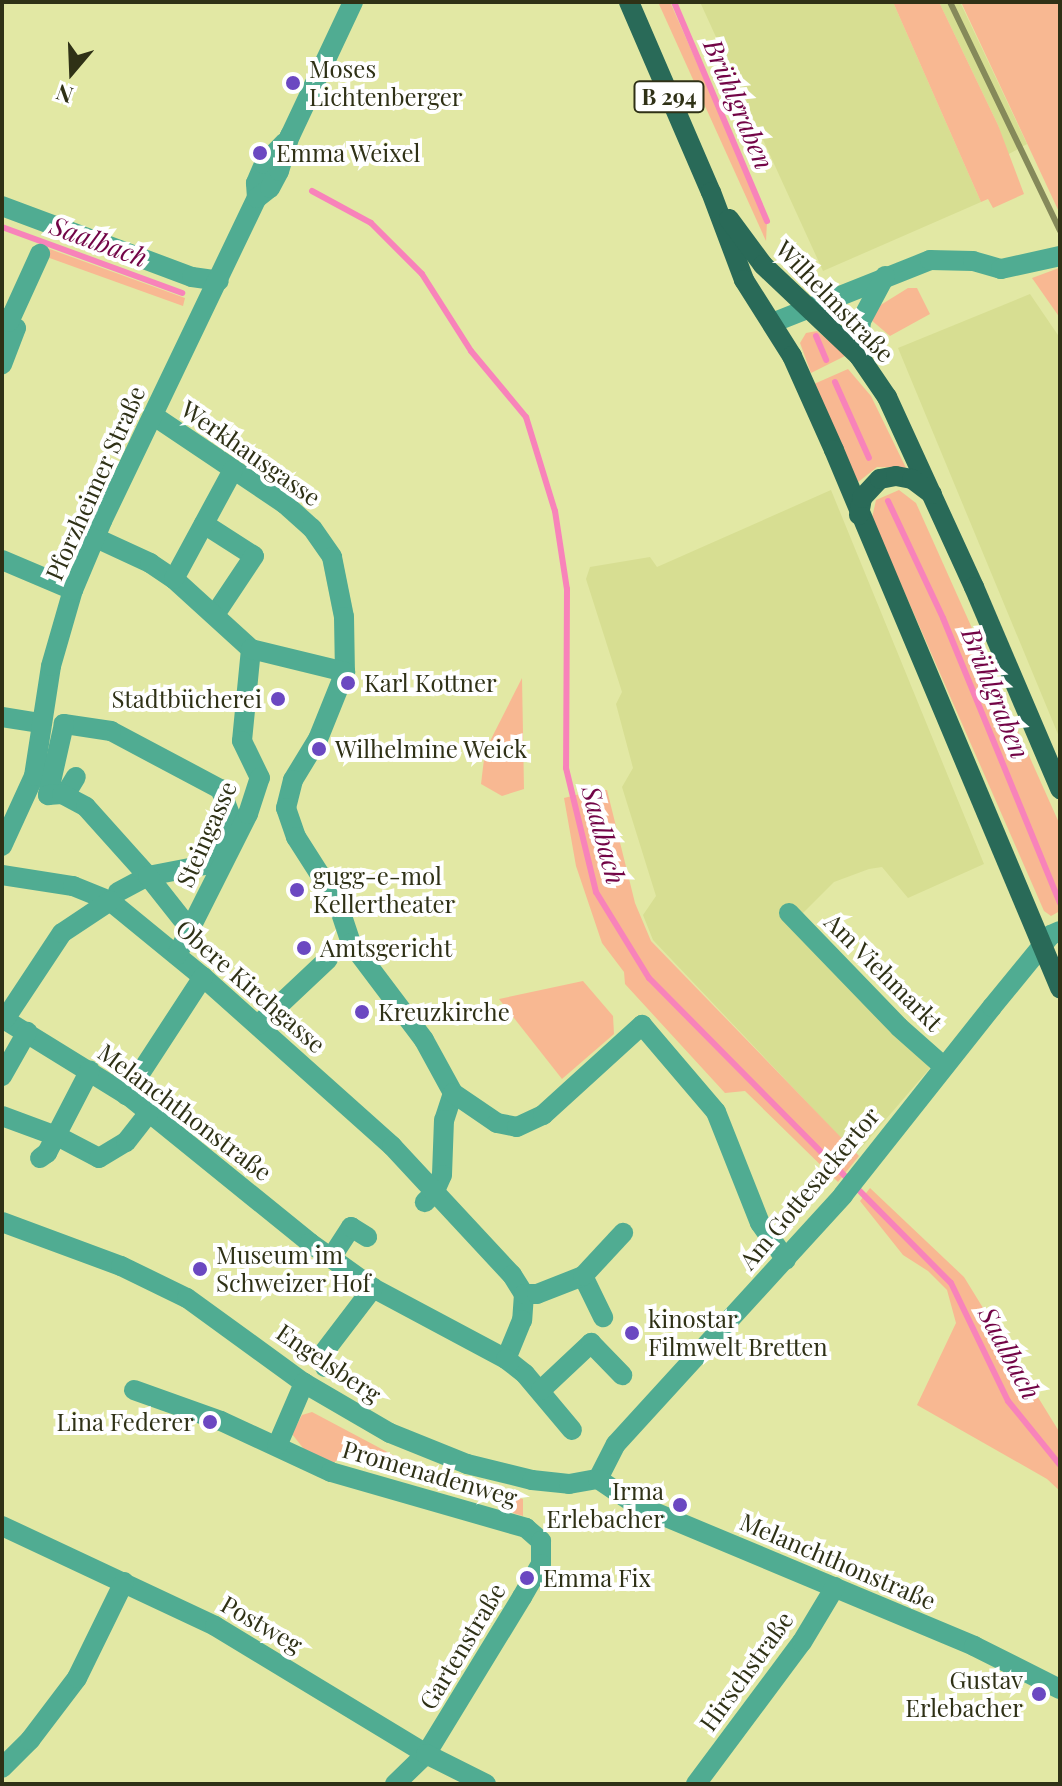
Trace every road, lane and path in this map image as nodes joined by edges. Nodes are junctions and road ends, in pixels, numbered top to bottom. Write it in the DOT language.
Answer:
graph roads {
  1 [pos="353,2"];
  2 [pos="629,2"];
  3 [pos="711,192"];
  4 [pos="2,206"];
  5 [pos="40,254"];
  6 [pos="1060,256"];
  7 [pos="885,276"];
  8 [pos="219,281"];
  9 [pos="811,307"];
  10 [pos="6,320"];
  11 [pos="772,323"];
  12 [pos="859,356"];
  13 [pos="2,364"];
  14 [pos="154,416"];
  15 [pos="233,470"];
  16 [pos="932,494"];
  17 [pos="859,515"];
  18 [pos="204,524"];
  19 [pos="96,538"];
  20 [pos="2,560"];
  21 [pos="174,579"];
  22 [pos="73,590"];
  23 [pos="216,613"];
  24 [pos="251,649"];
  25 [pos="345,672"];
  26 [pos="2,717"];
  27 [pos="41,723"];
  28 [pos="260,778"];
  29 [pos="293,780"];
  30 [pos="1060,789"];
  31 [pos="2,846"];
  32 [pos="2,875"];
  33 [pos="148,876"];
  34 [pos="114,897"];
  35 [pos="789,913"];
  36 [pos="182,919"];
  37 [pos="1060,931"];
  38 [pos="1042,947"];
  39 [pos="177,955"];
  40 [pos="328,959"];
  41 [pos="203,977"];
  42 [pos="1060,988"];
  43 [pos="3,1018"];
  44 [pos="258,1025"];
  45 [pos="27,1032"];
  46 [pos="944,1067"];
  47 [pos="90,1070"];
  48 [pos="2,1076"];
  49 [pos="453,1093"];
  50 [pos="126,1095"];
  51 [pos="149,1113"];
  52 [pos="2,1116"];
  53 [pos="57,1136"];
  54 [pos="45,1157"];
  55 [pos="429,1197"];
  56 [pos="2,1222"];
  57 [pos="623,1233"];
  58 [pos="367,1237"];
  59 [pos="331,1258"];
  60 [pos="786,1260"];
  61 [pos="583,1276"];
  62 [pos="373,1288"];
  63 [pos="534,1292"];
  64 [pos="597,1323"];
  65 [pos="506,1359"];
  66 [pos="325,1367"];
  67 [pos="622,1375"];
  68 [pos="304,1383"];
  69 [pos="134,1390"];
  70 [pos="541,1390"];
  71 [pos="572,1430"];
  72 [pos="277,1446"];
  73 [pos="598,1479"];
  74 [pos="2,1526"];
  75 [pos="526,1528"];
  76 [pos="124,1582"];
  77 [pos="835,1587"];
  78 [pos="1060,1689"];
  79 [pos="426,1754"];
  80 [pos="2,1768"];
  81 [pos="395,1784"];
  82 [pos="486,1784"];
  83 [pos="696,1784"];
  1 -- 8 [label="street, Pforzheimer Straße"];
  2 -- 3 [label="main road, Wilhelmstraße / B 294"];
  3 -- 9 [label="main road, Wilhelmstraße / B 294"];
  3 -- 11 [label="main road, Wilhelmstraße / B 294"];
  4 -- 8 [label="street"];
  5 -- 10 [label="street"];
  6 -- 7 [label="street"];
  7 -- 9 [label="street"];
  7 -- 12 [label="street"];
  8 -- 14 [label="street, Pforzheimer Straße"];
  9 -- 11 [label="street"];
  9 -- 12 [label="main road, Wilhelmstraße / B 294"];
  10 -- 13 [label="street"];
  11 -- 17 [label="main road, Wilhelmstraße / B 294"];
  12 -- 16 [label="main road, Wilhelmstraße / B 294"];
  14 -- 15 [label="street, Werkhausgasse"];
  14 -- 19 [label="street, Pforzheimer Straße"];
  15 -- 18 [label="street"];
  15 -- 25 [label="street, Werkhausgasse"];
  16 -- 17 [label="main road"];
  16 -- 30 [label="main road, Wilhelmstraße / B 294"];
  17 -- 38 [label="main road, Wilhelmstraße / B 294"];
  18 -- 21 [label="street"];
  18 -- 23 [label="street"];
  19 -- 21 [label="street"];
  19 -- 22 [label="street, Pforzheimer Straße"];
  20 -- 22 [label="street"];
  21 -- 23 [label="street"];
  22 -- 27 [label="street, Pforzheimer Straße"];
  23 -- 24 [label="street"];
  24 -- 25 [label="street"];
  24 -- 28 [label="street"];
  25 -- 29 [label="street"];
  26 -- 27 [label="street"];
  27 -- 31 [label="street, Pforzheimer Straße"];
  28 -- 29 [label="street"];
  28 -- 39 [label="street, Steingasse"];
  29 -- 49 [label="street"];
  32 -- 34 [label="street, Obere Kirchgasse"];
  33 -- 33 [label="street"];
  33 -- 34 [label="street"];
  33 -- 36 [label="street"];
  34 -- 39 [label="street, Obere Kirchgasse"];
  34 -- 43 [label="street"];
  35 -- 46 [label="street, Am Viehmarkt"];
  37 -- 38 [label="street, Am Gottesackertor"];
  38 -- 42 [label="main road, Wilhelmstraße / B 294"];
  38 -- 46 [label="street, Am Gottesackertor"];
  39 -- 41 [label="street, Obere Kirchgasse"];
  40 -- 44 [label="street"];
  41 -- 44 [label="street, Obere Kirchgasse"];
  41 -- 50 [label="street"];
  43 -- 45 [label="street, Melanchthonstraße"];
  44 -- 55 [label="street, Obere Kirchgasse"];
  45 -- 47 [label="street, Melanchthonstraße"];
  45 -- 48 [label="street"];
  46 -- 60 [label="street, Am Gottesackertor"];
  47 -- 50 [label="street, Melanchthonstraße"];
  47 -- 53 [label="street"];
  49 -- 55 [label="street"];
  49 -- 60 [label="street"];
  50 -- 51 [label="street, Melanchthonstraße"];
  51 -- 53 [label="street"];
  51 -- 59 [label="street, Melanchthonstraße"];
  52 -- 53 [label="street"];
  53 -- 54 [label="street"];
  55 -- 63 [label="street, Obere Kirchgasse"];
  56 -- 68 [label="street, Engelsberg"];
  57 -- 61 [label="street"];
  58 -- 59 [label="street"];
  59 -- 62 [label="street, Melanchthonstraße"];
  60 -- 73 [label="street, Am Gottesackertor"];
  61 -- 63 [label="street"];
  61 -- 64 [label="street"];
  62 -- 65 [label="street, Melanchthonstraße"];
  62 -- 66 [label="street"];
  63 -- 65 [label="street"];
  64 -- 67 [label="street"];
  64 -- 70 [label="street"];
  65 -- 70 [label="street, Melanchthonstraße"];
  68 -- 72 [label="street"];
  68 -- 73 [label="street, Engelsberg"];
  69 -- 72 [label="street, Promenadenweg"];
  70 -- 71 [label="street, Melanchthonstraße"];
  72 -- 75 [label="street, Promenadenweg"];
  73 -- 77 [label="street, Melanchthonstraße"];
  74 -- 76 [label="street, Postweg"];
  75 -- 79 [label="street, Gartenstraße"];
  76 -- 79 [label="street, Postweg"];
  76 -- 80 [label="street"];
  77 -- 78 [label="street, Melanchthonstraße"];
  77 -- 83 [label="street, Hirschstraße"];
  79 -- 81 [label="street, Gartenstraße"];
  79 -- 82 [label="street, Postweg"];
}
